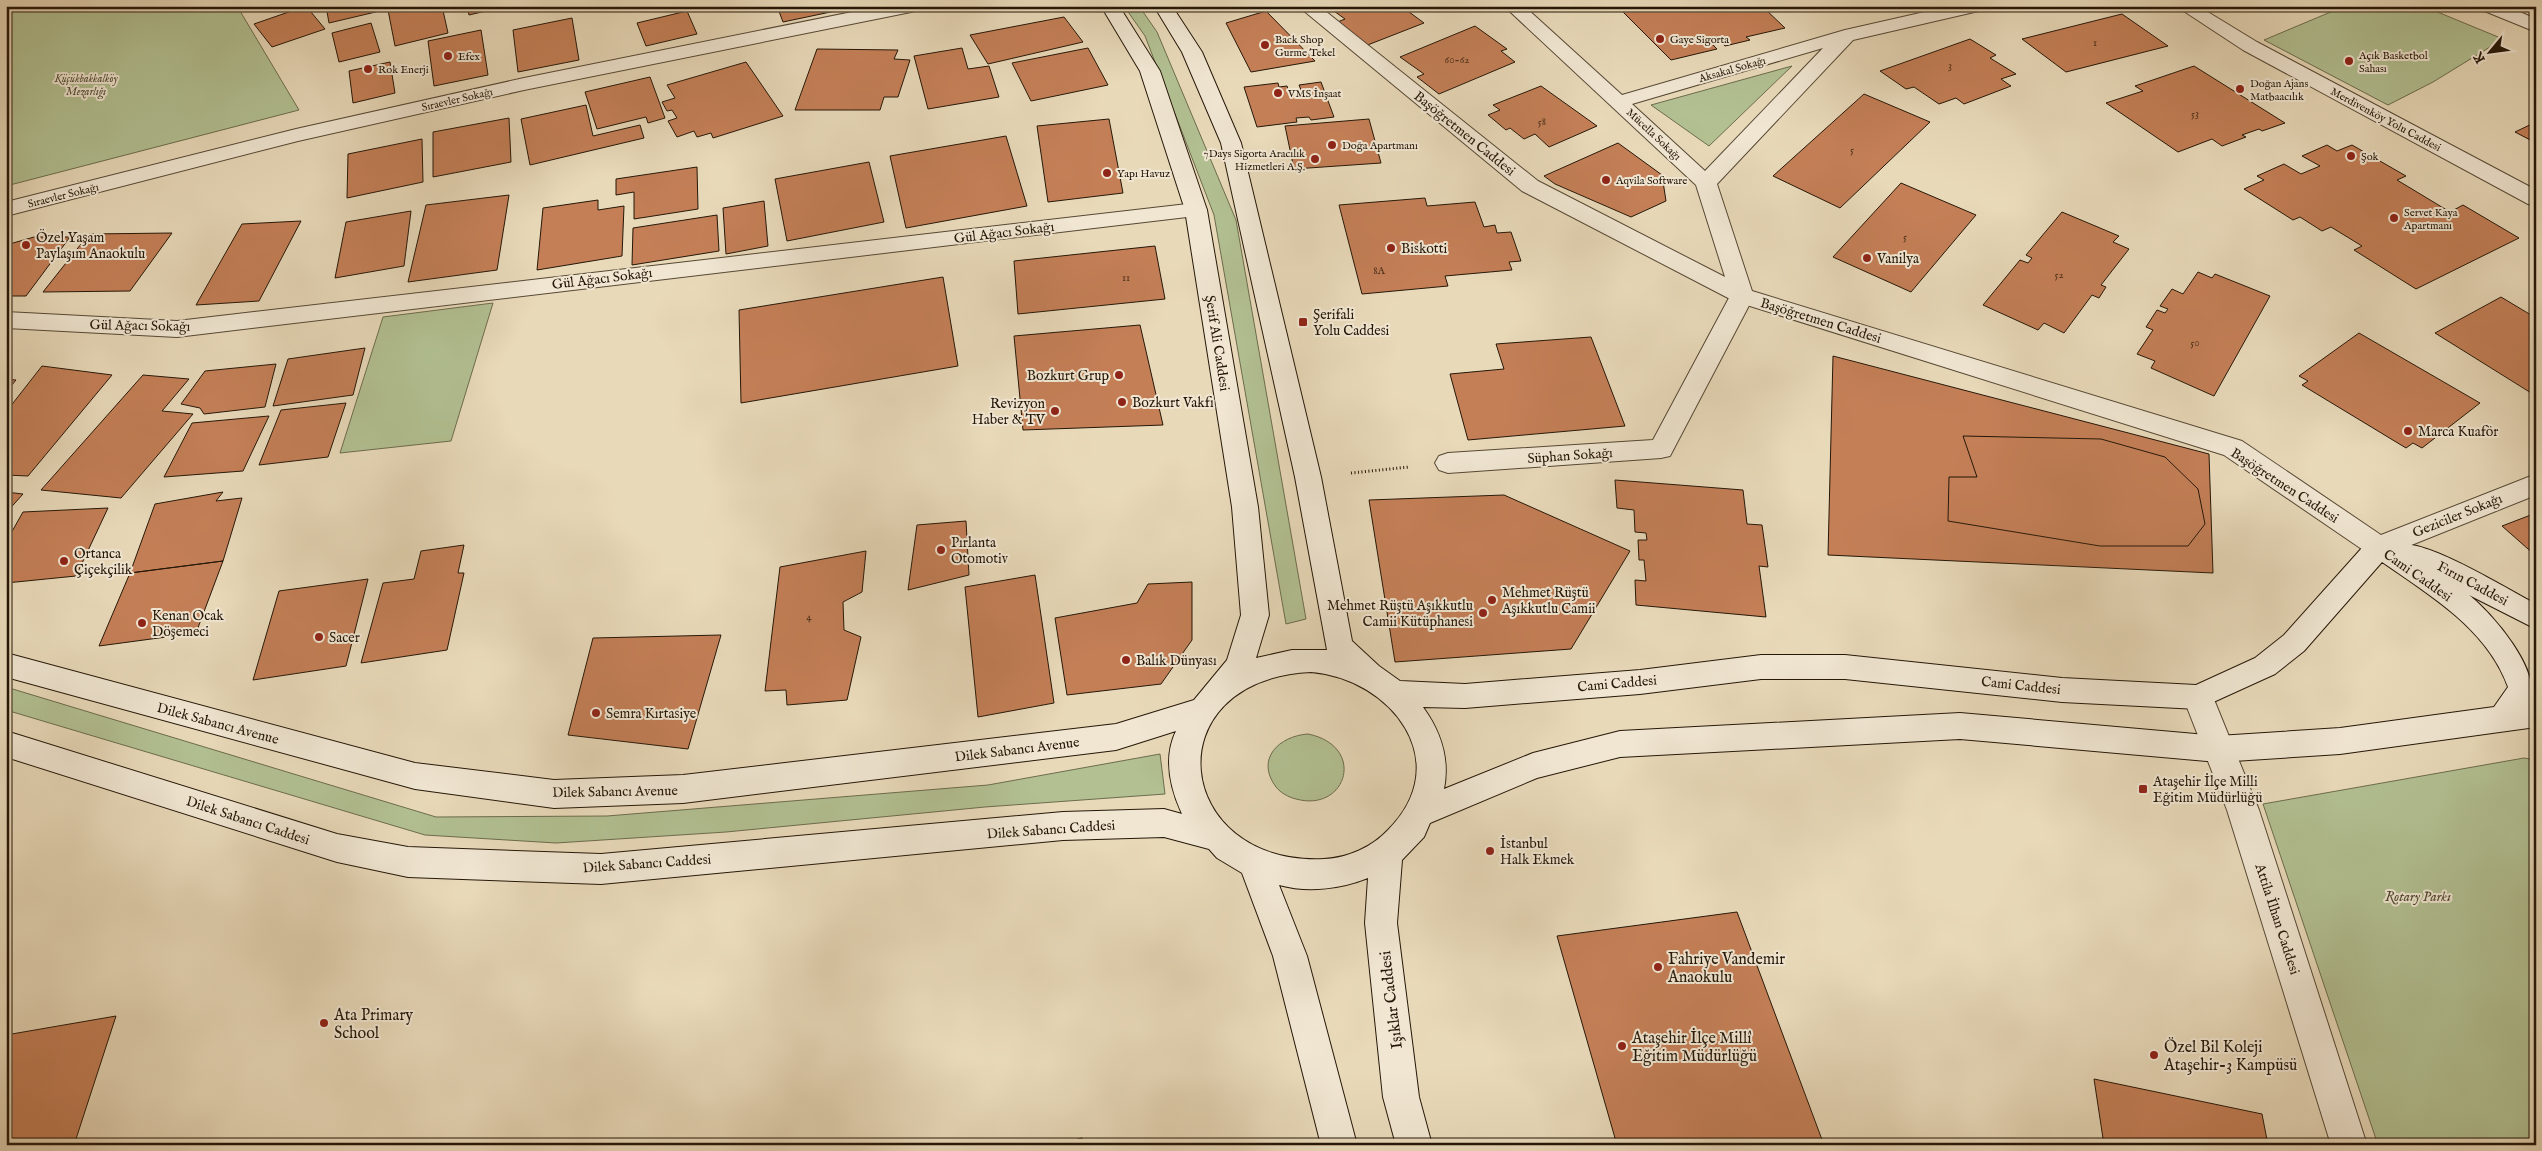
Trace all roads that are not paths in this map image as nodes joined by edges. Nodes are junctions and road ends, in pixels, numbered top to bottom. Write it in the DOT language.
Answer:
graph roads {
  1 [pos="911,6"];
  2 [pos="1110,6"];
  3 [pos="1163,6"];
  4 [pos="1307,6"];
  5 [pos="1513,6"];
  6 [pos="1976,6"];
  7 [pos="2186,6"];
  8 [pos="2489,6"];
  9 [pos="2536,26"];
  10 [pos="1846,36"];
  11 [pos="1619,102"];
  12 [pos="1706,183"];
  13 [pos="2536,199"];
  14 [pos="6,209"];
  15 [pos="1196,210"];
  16 [pos="1742,296"];
  17 [pos="6,320"];
  18 [pos="1448,463"];
  19 [pos="2536,484"];
  20 [pos="2379,547"];
  21 [pos="2536,618"];
  22 [pos="6,665"];
  23 [pos="1369,675"];
  24 [pos="1395,693"];
  25 [pos="2198,697"];
  26 [pos="1212,700"];
  27 [pos="2536,714"];
  28 [pos="2502,719"];
  29 [pos="6,744"];
  30 [pos="2218,749"];
  31 [pos="1423,812"];
  32 [pos="1213,836"];
  33 [pos="1386,854"];
  34 [pos="1255,865"];
  35 [pos="1339,1145"];
  36 [pos="1414,1145"];
  37 [pos="2349,1145"];
  1 -- 14 [label="street, Sıraevler Sokağı"];
  2 -- 15 [label="street, Şerif Ali Caddesi"];
  3 -- 23 [label="street"];
  4 -- 16 [label="street, Başöğretmen Caddesi"];
  5 -- 11 [label="street, Mücella Sokağı"];
  6 -- 10 [label="street, Aksakal Sokağı"];
  7 -- 13 [label="street, Merdivenköy Yolu Caddesi"];
  8 -- 9 [label="street"];
  10 -- 11 [label="street, Aksakal Sokağı"];
  10 -- 12 [label="street"];
  11 -- 12 [label="street, Mücella Sokağı"];
  12 -- 16 [label="street, Mücella Sokağı"];
  15 -- 17 [label="street, Gül Ağacı Sokağı"];
  15 -- 26 [label="street, Şerif Ali Caddesi"];
  16 -- 18 [label="street, Süphan Sokağı"];
  16 -- 20 [label="street, Başöğretmen Caddesi"];
  19 -- 20 [label="street, Geziciler Sokağı"];
  20 -- 21 [label="street, Fırın Caddesi"];
  20 -- 25 [label="street, Cami Caddesi"];
  20 -- 28 [label="street, Cami Caddesi"];
  22 -- 26 [label="street, Dilek Sabancı Avenue"];
  23 -- 24 [label="street"];
  23 -- 26 [label="street"];
  24 -- 25 [label="street, Cami Caddesi"];
  24 -- 31 [label="street"];
  25 -- 30 [label="street, Attila İlhan Caddesi"];
  26 -- 32 [label="street"];
  27 -- 28 [label="street"];
  28 -- 30 [label="street"];
  29 -- 32 [label="street, Dilek Sabancı Caddesi"];
  30 -- 31 [label="street"];
  30 -- 37 [label="street, Attila İlhan Caddesi"];
  31 -- 33 [label="street"];
  32 -- 34 [label="street"];
  33 -- 34 [label="street"];
  33 -- 36 [label="street, Işıklar Caddesi"];
  34 -- 35 [label="street"];
}
